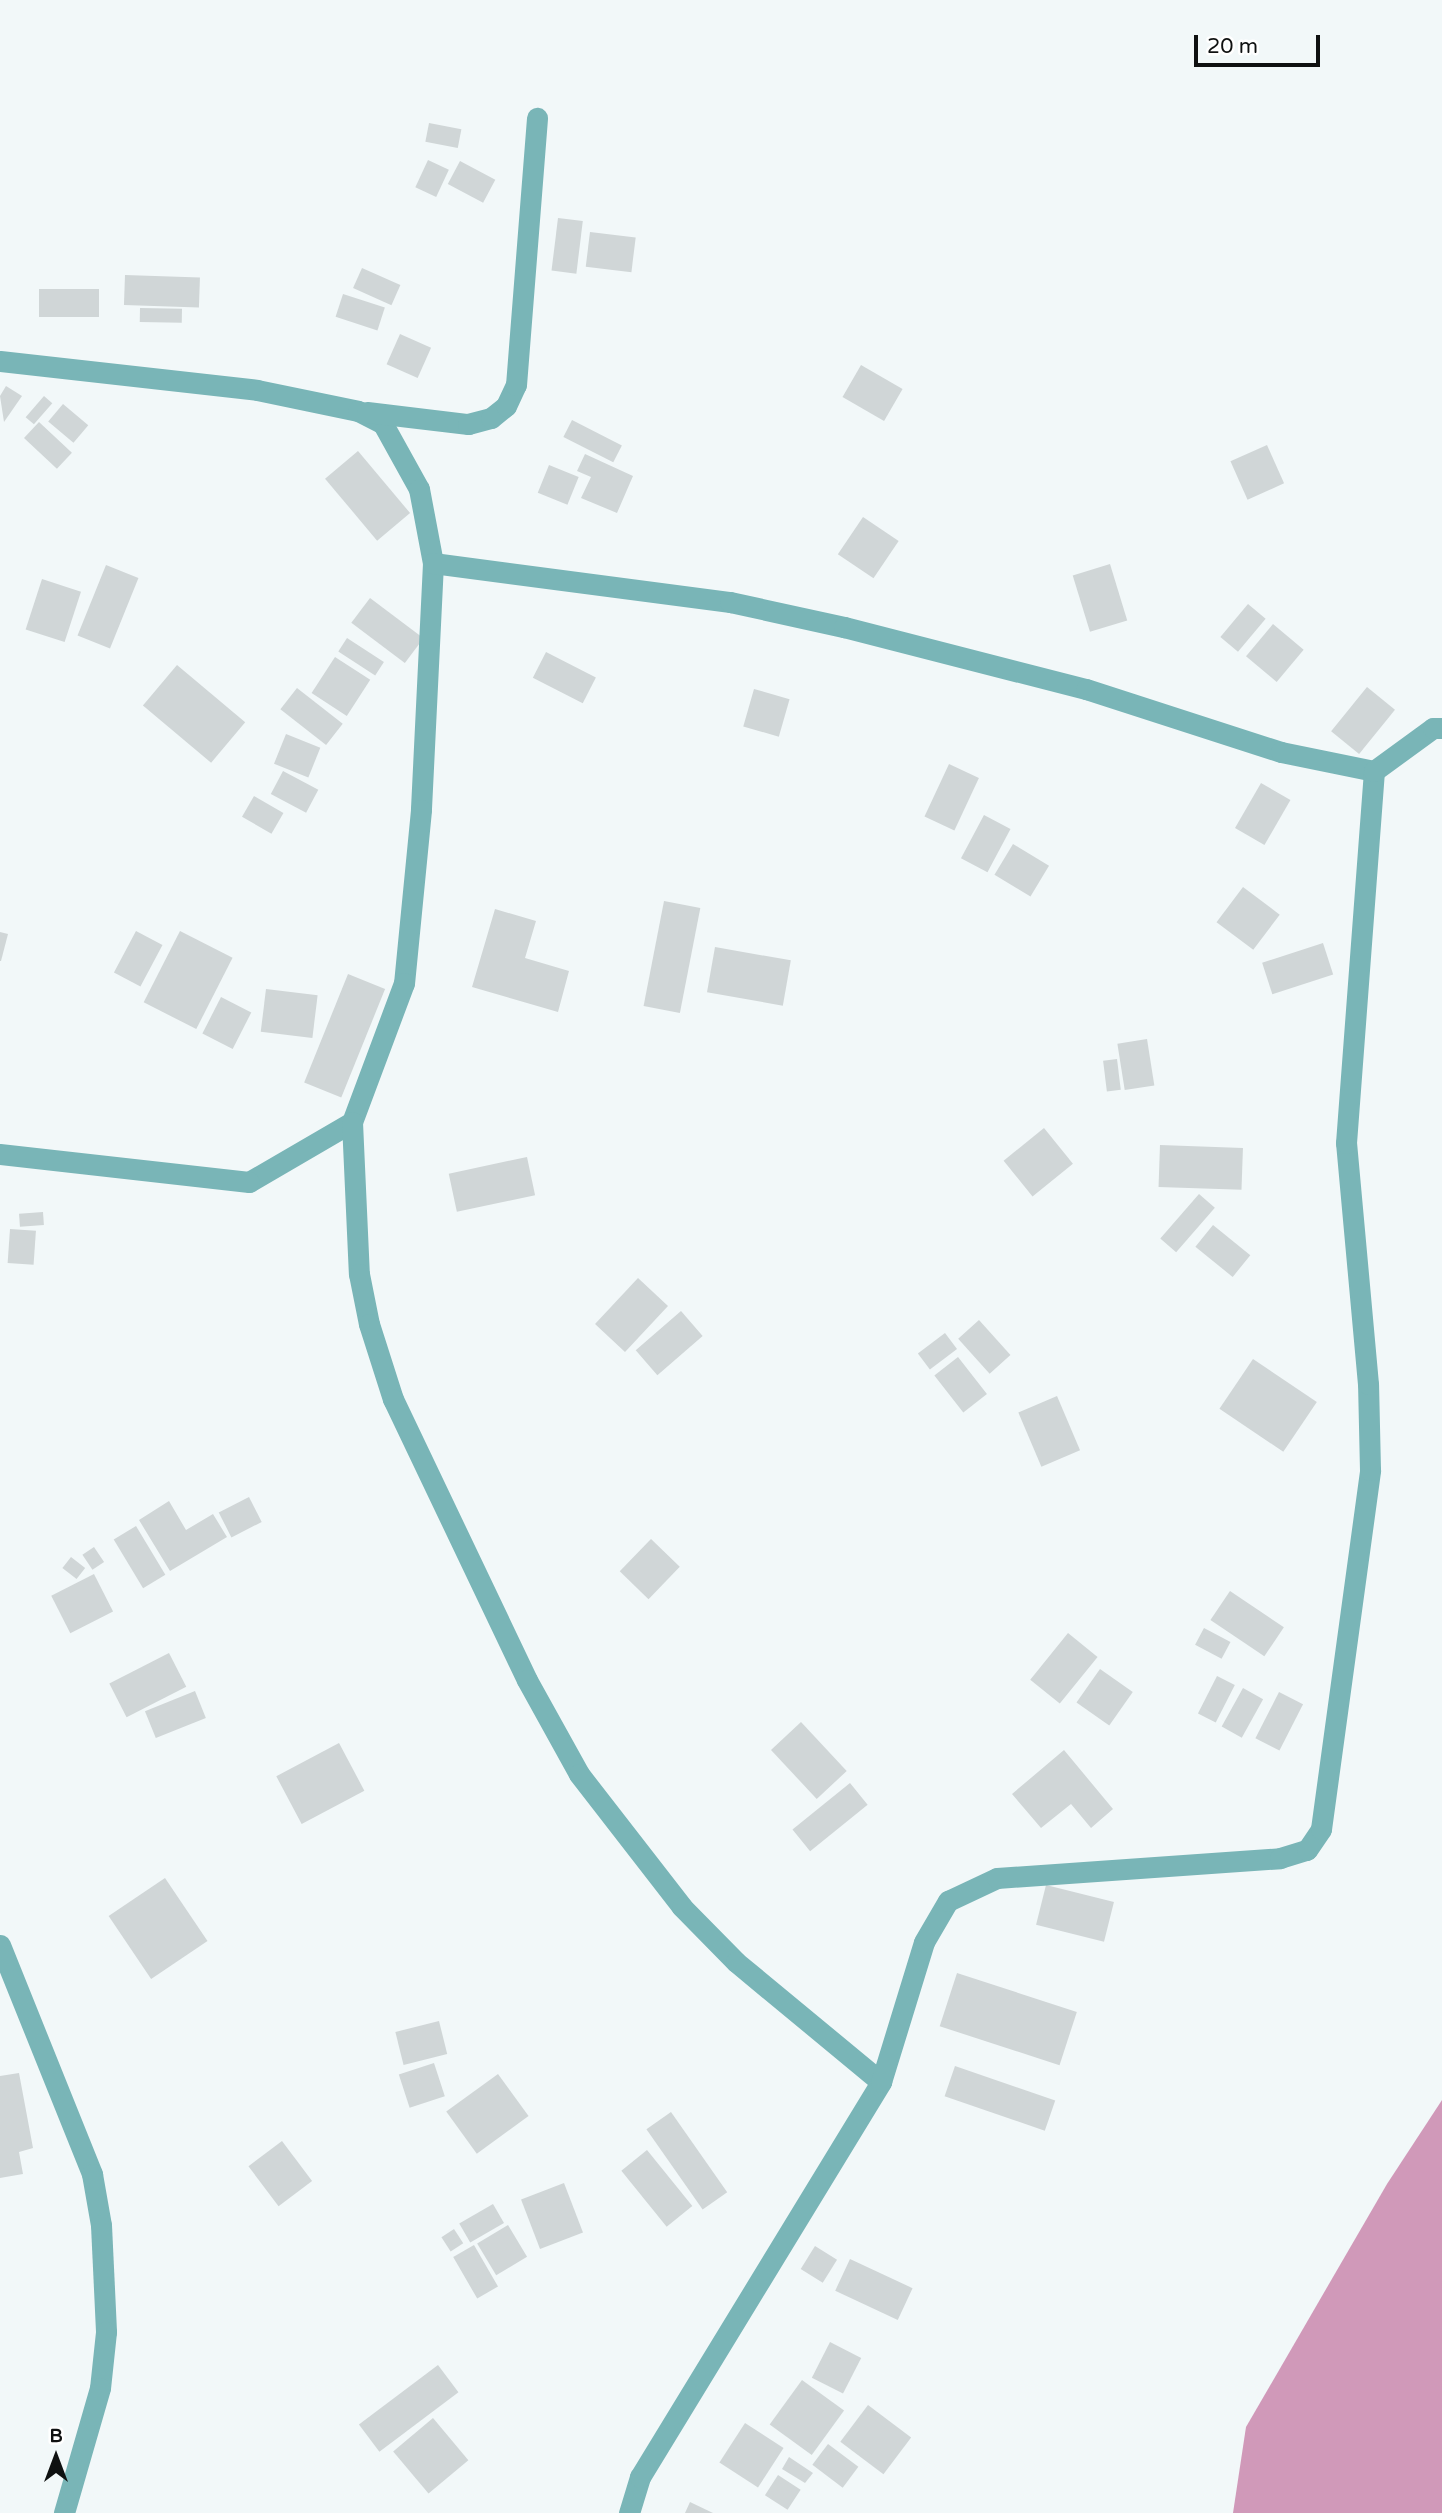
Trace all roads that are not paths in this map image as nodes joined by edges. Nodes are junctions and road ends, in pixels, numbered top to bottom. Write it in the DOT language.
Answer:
graph roads {
  1 [pos="537,118"];
  2 [pos="0,361"];
  3 [pos="358,411"];
  4 [pos="433,563"];
  5 [pos="1442,728"];
  6 [pos="1374,771"];
  7 [pos="352,1122"];
  8 [pos="0,1154"];
  9 [pos="0,1945"];
  10 [pos="881,2082"];
  11 [pos="64,2513"];
  12 [pos="629,2513"];
  1 -- 3 [label="street"];
  2 -- 3 [label="street"];
  3 -- 4 [label="street"];
  4 -- 6 [label="street"];
  4 -- 7 [label="street"];
  5 -- 6 [label="street"];
  6 -- 10 [label="street"];
  7 -- 8 [label="street"];
  7 -- 10 [label="street"];
  9 -- 11 [label="street"];
  10 -- 12 [label="street"];
}
